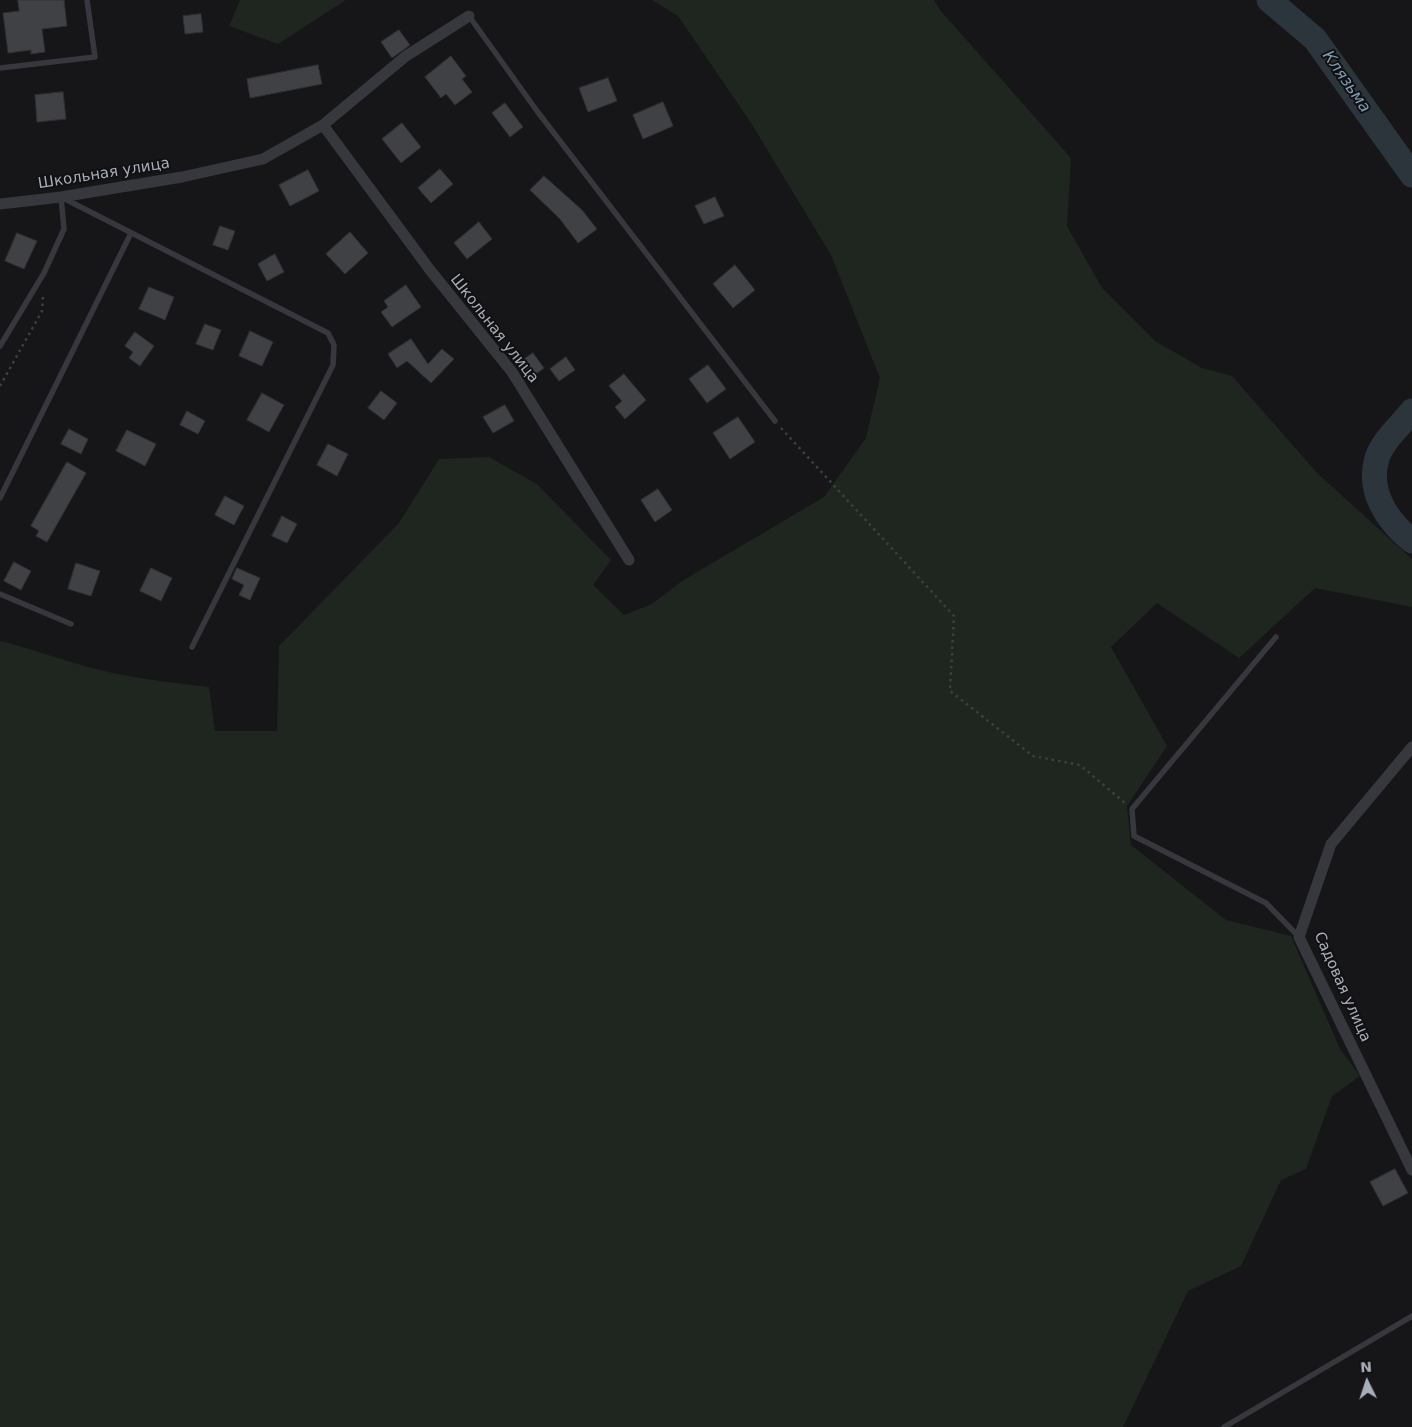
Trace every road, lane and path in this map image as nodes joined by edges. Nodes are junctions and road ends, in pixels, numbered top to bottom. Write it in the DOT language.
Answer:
graph roads {
  1 [pos="87,0"];
  2 [pos="469,16"];
  3 [pos="0,68"];
  4 [pos="323,125"];
  5 [pos="61,197"];
  6 [pos="0,204"];
  7 [pos="132,233"];
  8 [pos="44,273"];
  9 [pos="0,346"];
  10 [pos="0,386"];
  11 [pos="775,421"];
  12 [pos="0,498"];
  13 [pos="629,560"];
  14 [pos="0,594"];
  15 [pos="72,624"];
  16 [pos="1276,637"];
  17 [pos="192,647"];
  18 [pos="1412,747"];
  19 [pos="1132,809"];
  20 [pos="1299,937"];
  21 [pos="1412,1170"];
  22 [pos="1412,1316"];
  23 [pos="1224,1427"];
  1 -- 3 [label="lane"];
  2 -- 4 [label="street, Школьная улица"];
  2 -- 11 [label="lane"];
  4 -- 5 [label="street, Школьная улица"];
  4 -- 13 [label="street, Школьная улица"];
  5 -- 6 [label="street, Школьная улица"];
  5 -- 7 [label="lane"];
  5 -- 8 [label="lane"];
  7 -- 12 [label="lane"];
  7 -- 17 [label="lane"];
  8 -- 9 [label="lane"];
  8 -- 10 [label="path"];
  11 -- 19 [label="path"];
  14 -- 15 [label="lane"];
  16 -- 19 [label="lane"];
  18 -- 20 [label="street, Садовая улица"];
  19 -- 20 [label="lane"];
  20 -- 21 [label="street, Садовая улица"];
  22 -- 23 [label="lane"];
}
